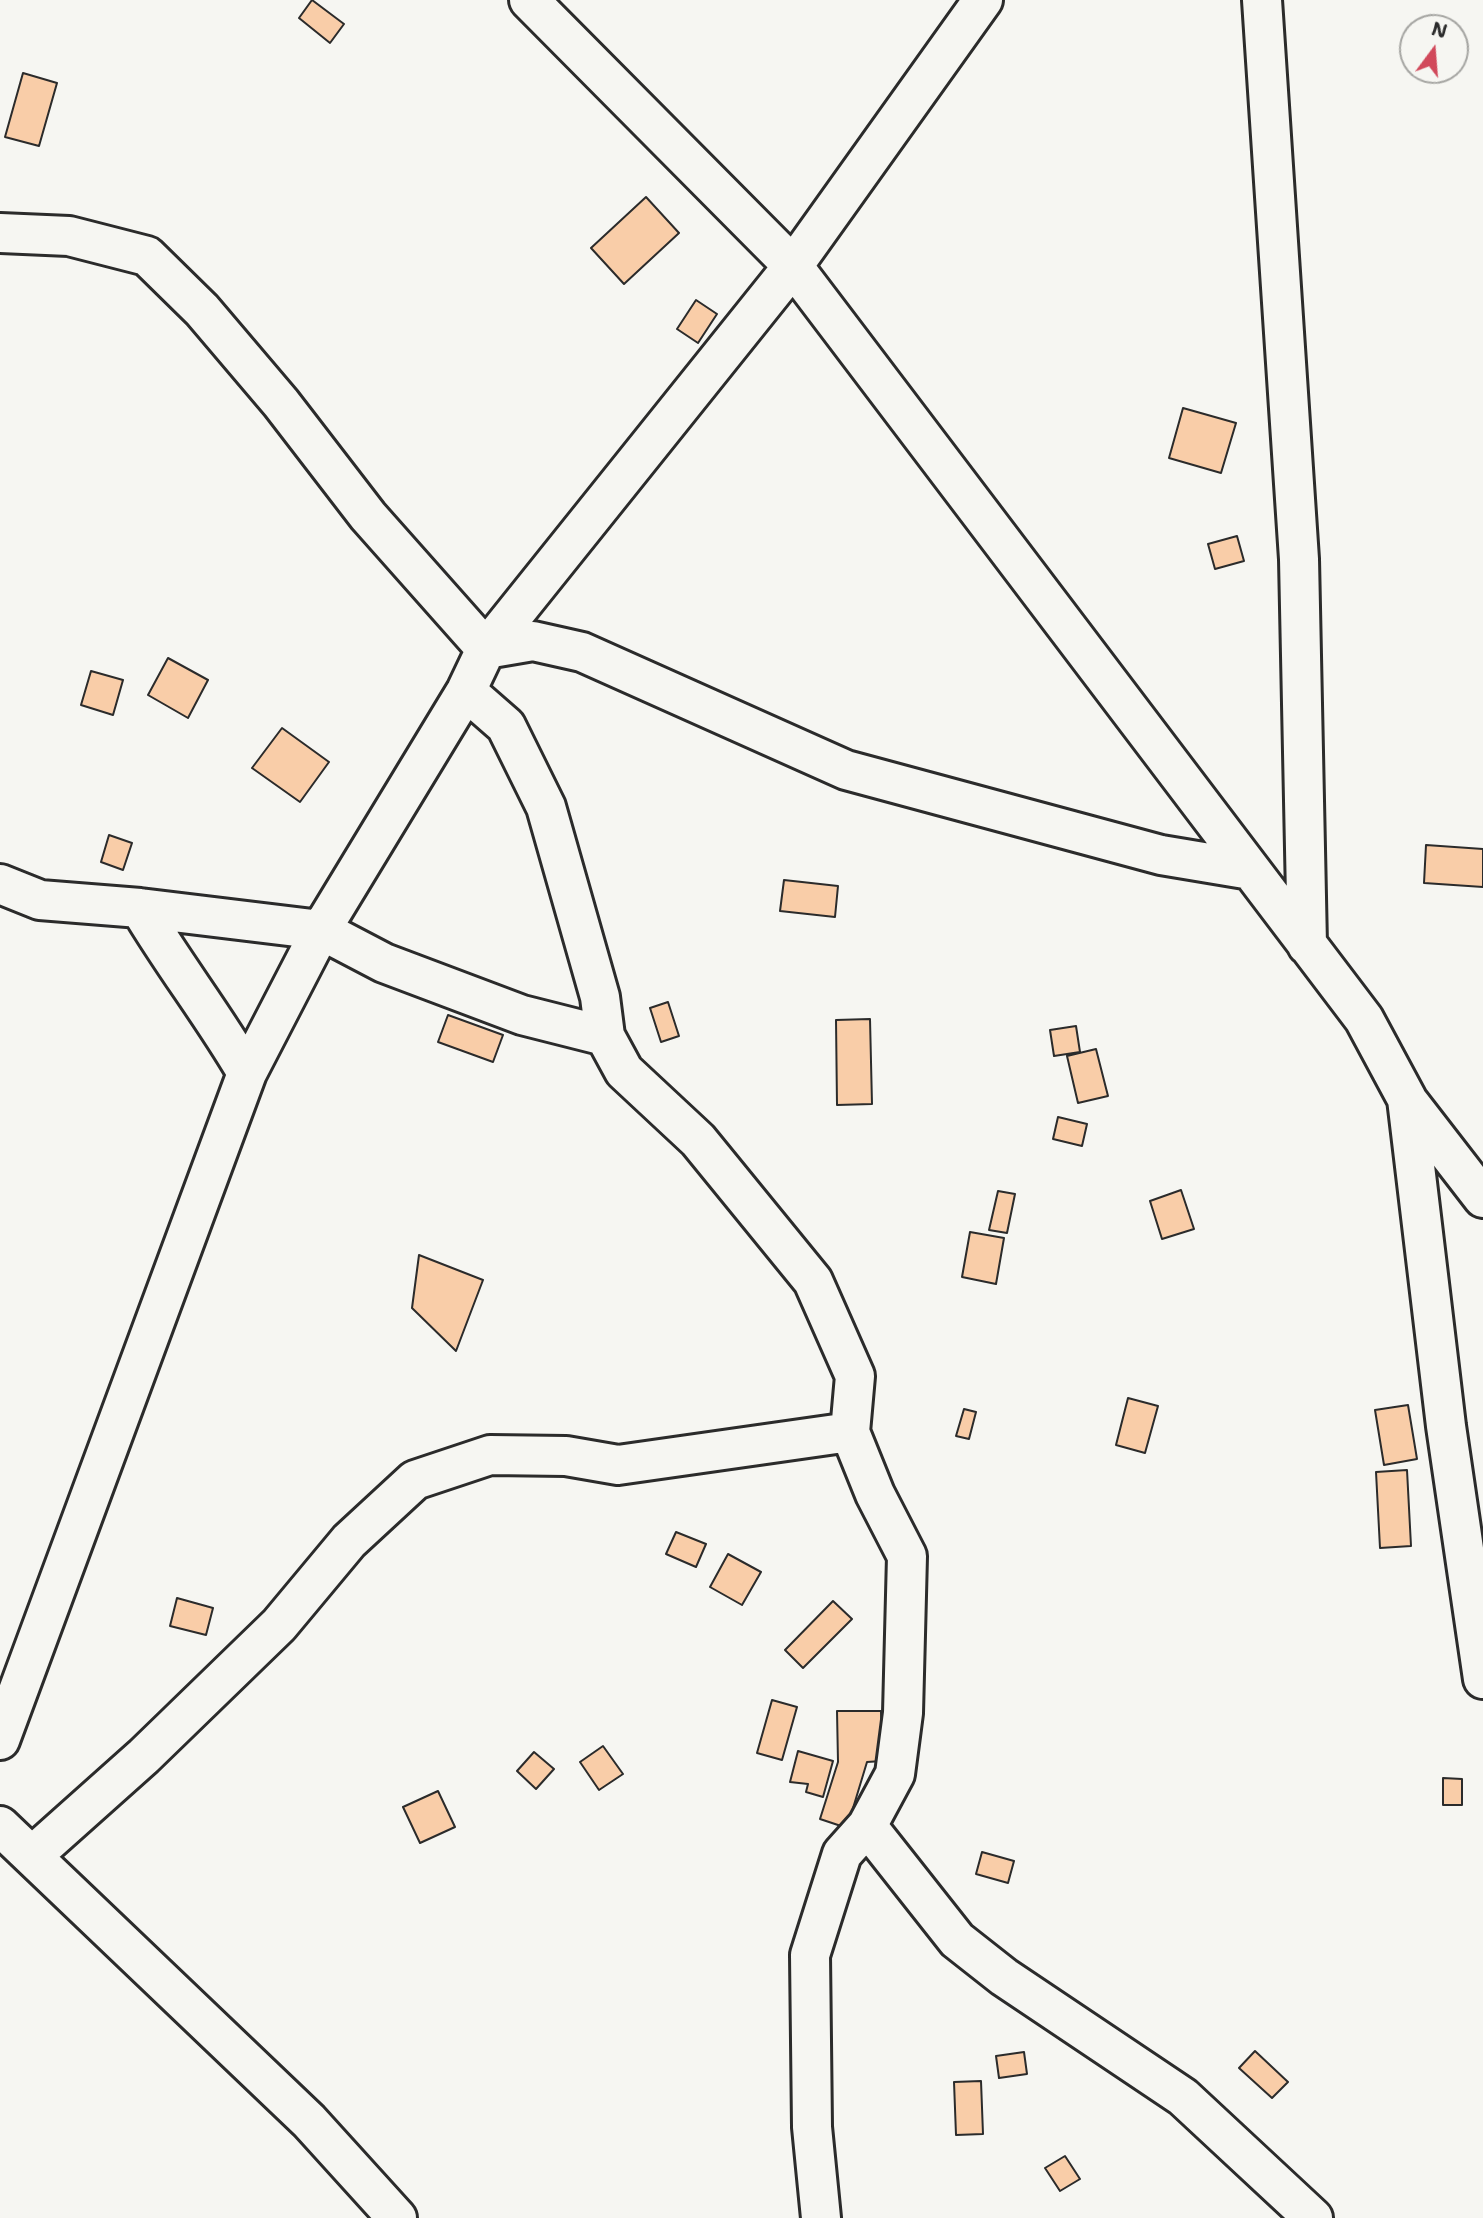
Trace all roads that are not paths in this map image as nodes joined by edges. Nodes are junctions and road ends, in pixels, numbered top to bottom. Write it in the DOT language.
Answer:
graph roads {
  1 [pos="529,0"];
  2 [pos="983,0"];
  3 [pos="1262,0"];
  4 [pos="0,233"];
  5 [pos="793,265"];
  6 [pos="486,649"];
  7 [pos="466,691"];
  8 [pos="1251,870"];
  9 [pos="0,884"];
  10 [pos="140,908"];
  11 [pos="321,930"];
  12 [pos="1307,945"];
  13 [pos="605,1036"];
  14 [pos="247,1073"];
  15 [pos="1407,1099"];
  16 [pos="1483,1198"];
  17 [pos="850,1432"];
  18 [pos="1483,1679"];
  19 [pos="0,1740"];
  20 [pos="0,1826"];
  21 [pos="867,1826"];
  22 [pos="32,1856"];
  23 [pos="397,2218"];
  24 [pos="821,2218"];
  25 [pos="1313,2218"];
  1 -- 5 [label="street"];
  2 -- 5 [label="street"];
  3 -- 12 [label="street"];
  4 -- 6 [label="street"];
  5 -- 6 [label="street"];
  5 -- 8 [label="street"];
  6 -- 7 [label="street"];
  6 -- 8 [label="street"];
  7 -- 11 [label="street"];
  7 -- 13 [label="street"];
  8 -- 12 [label="street"];
  9 -- 10 [label="street"];
  10 -- 11 [label="street"];
  10 -- 14 [label="street"];
  11 -- 13 [label="street"];
  11 -- 14 [label="street"];
  12 -- 15 [label="street"];
  13 -- 17 [label="street"];
  14 -- 19 [label="street"];
  15 -- 16 [label="street"];
  15 -- 18 [label="street"];
  17 -- 21 [label="street"];
  17 -- 22 [label="street"];
  20 -- 22 [label="street"];
  21 -- 24 [label="street"];
  21 -- 25 [label="street"];
  22 -- 23 [label="street"];
}
